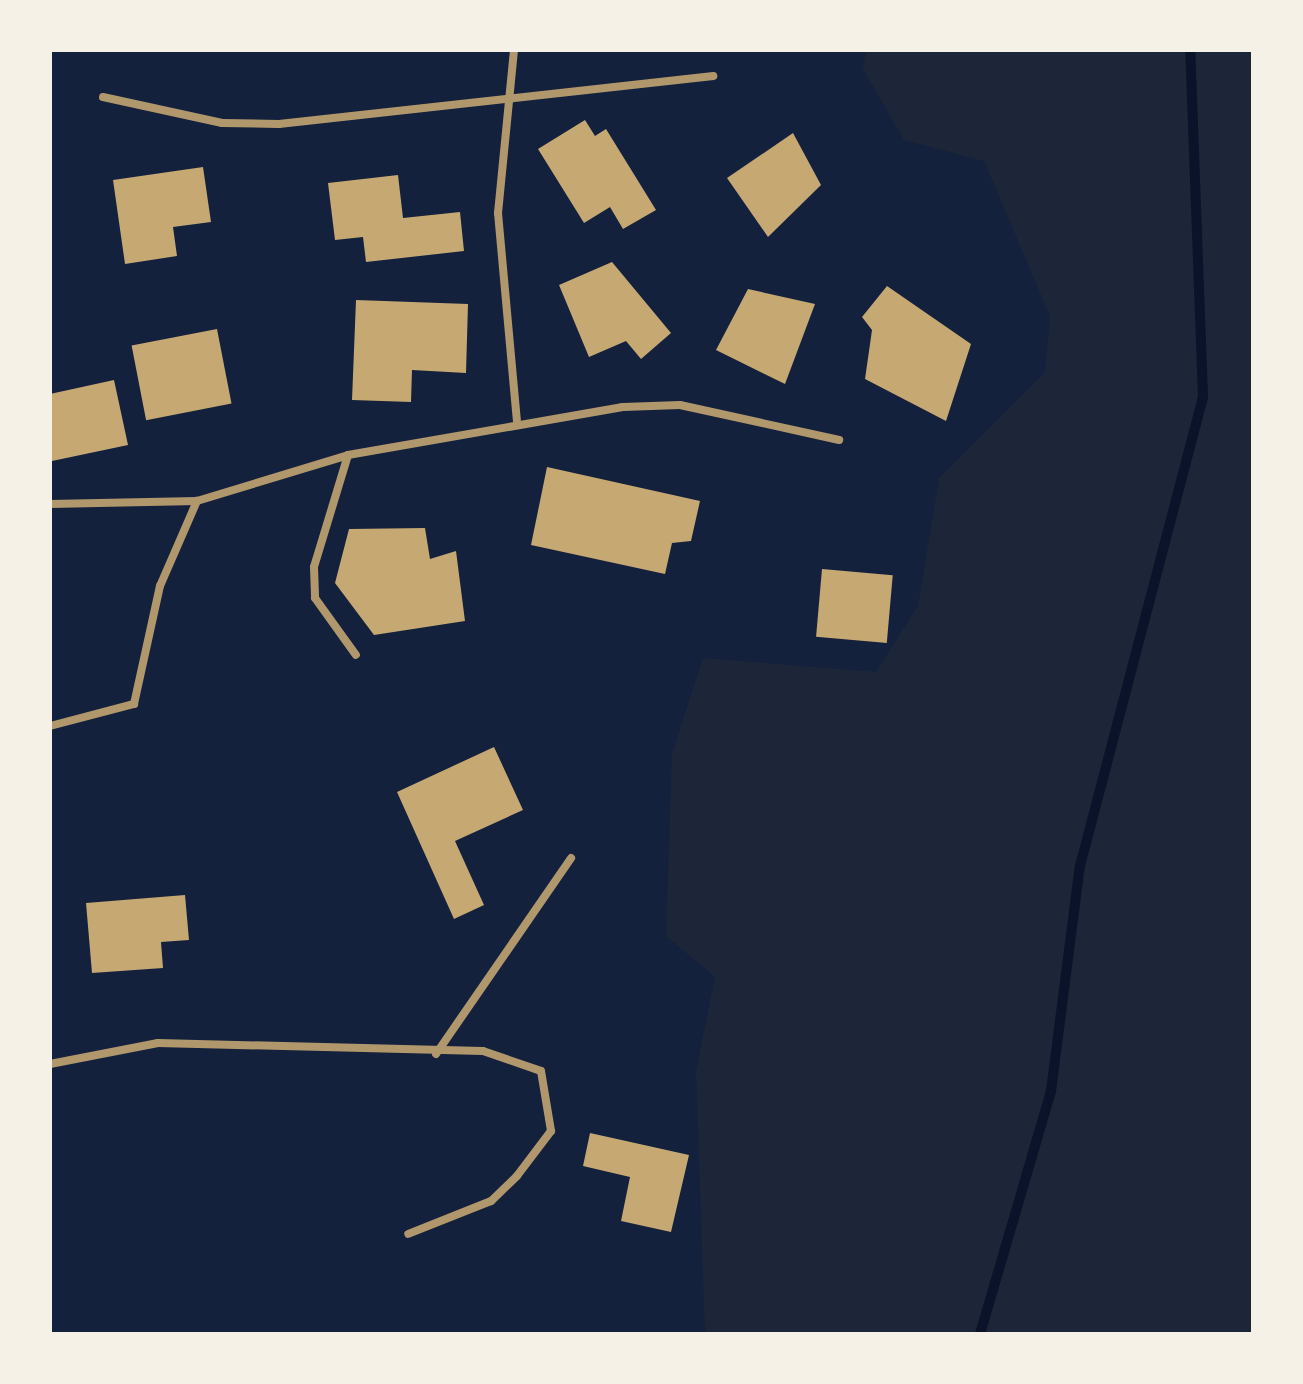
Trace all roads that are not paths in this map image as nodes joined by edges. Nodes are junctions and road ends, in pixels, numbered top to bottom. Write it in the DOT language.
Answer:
graph roads {
  1 [pos="514,50"];
  2 [pos="713,76"];
  3 [pos="507,92"];
  4 [pos="103,97"];
  5 [pos="517,420"];
  6 [pos="839,440"];
  7 [pos="348,455"];
  8 [pos="197,501"];
  9 [pos="50,504"];
  10 [pos="356,655"];
  11 [pos="50,726"];
  12 [pos="571,858"];
  13 [pos="436,1054"];
  14 [pos="50,1064"];
  15 [pos="408,1234"];
  1 -- 3 [label="lane"];
  2 -- 3 [label="lane"];
  3 -- 4 [label="lane"];
  3 -- 5 [label="lane"];
  5 -- 6 [label="lane"];
  5 -- 7 [label="lane"];
  7 -- 8 [label="lane"];
  7 -- 10 [label="lane"];
  8 -- 9 [label="lane"];
  8 -- 11 [label="lane"];
  12 -- 13 [label="lane"];
  13 -- 14 [label="lane"];
  13 -- 15 [label="lane"];
}
